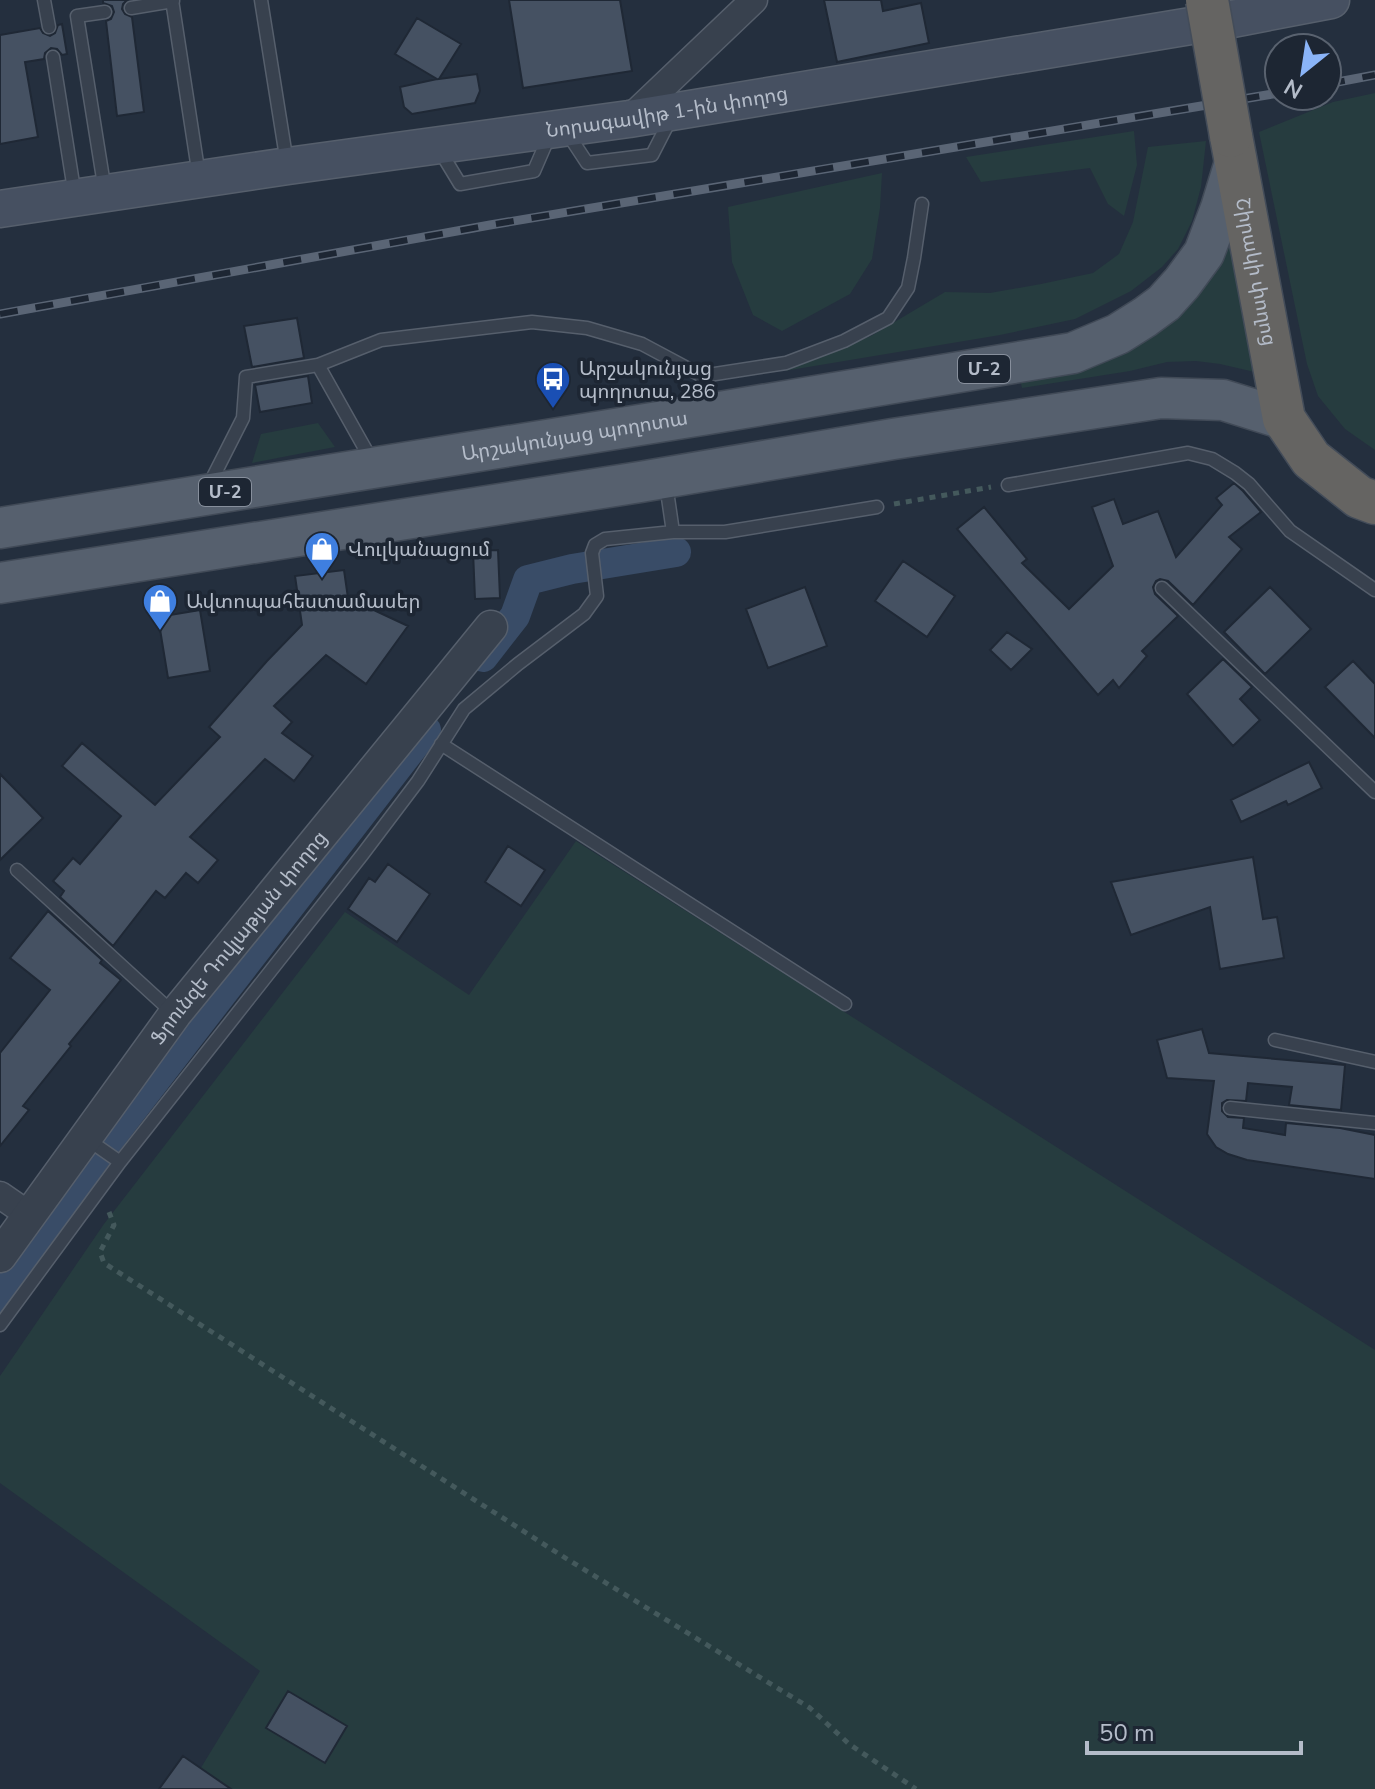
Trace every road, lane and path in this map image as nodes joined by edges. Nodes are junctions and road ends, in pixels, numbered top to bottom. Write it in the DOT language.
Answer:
graph roads {
  1 [pos="44,0"];
  2 [pos="261,0"];
  3 [pos="754,0"];
  4 [pos="1207,0"];
  5 [pos="1331,0"];
  6 [pos="173,1"];
  7 [pos="131,8"];
  8 [pos="105,12"];
  9 [pos="49,27"];
  10 [pos="53,57"];
  11 [pos="674,111"];
  12 [pos="629,119"];
  13 [pos="558,129"];
  14 [pos="1233,148"];
  15 [pos="288,166"];
  16 [pos="200,179"];
  17 [pos="90,195"];
  18 [pos="922,204"];
  19 [pos="0,209"];
  20 [pos="318,365"];
  21 [pos="702,376"];
  22 [pos="708,414"];
  23 [pos="1284,419"];
  24 [pos="376,468"];
  25 [pos="665,478"];
  26 [pos="1008,485"];
  27 [pos="205,495"];
  28 [pos="1375,503"];
  29 [pos="877,507"];
  30 [pos="0,528"];
  31 [pos="673,532"];
  32 [pos="0,583"];
  33 [pos="1162,588"];
  34 [pos="1375,590"];
  35 [pos="491,627"];
  36 [pos="441,744"];
  37 [pos="1375,792"];
  38 [pos="17,870"];
  39 [pos="845,1004"];
  40 [pos="175,1014"];
  41 [pos="1275,1040"];
  42 [pos="1375,1062"];
  43 [pos="1230,1108"];
  44 [pos="1375,1123"];
  45 [pos="90,1141"];
  46 [pos="117,1160"];
  47 [pos="0,1195"];
  48 [pos="95,1196"];
  49 [pos="29,1215"];
  50 [pos="0,1256"];
  51 [pos="0,1325"];
  52 [pos="916,1789"];
  1 -- 9 [label="lane"];
  2 -- 15 [label="lane"];
  3 -- 12 [label="street"];
  4 -- 14 [label="highway, Շիրակի փողոց / Մ-2, bridge"];
  5 -- 11 [label="main road, Նորագավիթ 1-ին փողոց"];
  6 -- 7 [label="lane"];
  6 -- 16 [label="lane"];
  8 -- 17 [label="lane"];
  10 -- 17 [label="lane"];
  11 -- 12 [label="main road, Նորագավիթ 1-ին փողոց"];
  11 -- 13 [label="lane"];
  12 -- 13 [label="main road, Նորագավիթ 1-ին փողոց"];
  13 -- 15 [label="main road, Նորագավիթ 1-ին փողոց"];
  14 -- 22 [label="main road, Արշակունյաց պողոտա / Մ-2"];
  14 -- 23 [label="highway, Շիրակի փողոց / Մ-2"];
  15 -- 16 [label="main road, Նորագավիթ 1-ին փողոց"];
  16 -- 17 [label="main road, Նորագավիթ 1-ին փողոց"];
  17 -- 19 [label="main road, Նորագավիթ 1-ին փողոց"];
  18 -- 21 [label="lane"];
  20 -- 21 [label="lane"];
  20 -- 24 [label="lane"];
  20 -- 27 [label="lane"];
  21 -- 22 [label="lane"];
  22 -- 24 [label="main road, Արշակունյաց պողոտա / Մ-2"];
  23 -- 25 [label="main road"];
  23 -- 28 [label="highway, Շիրակի փողոց / Մ-2"];
  24 -- 27 [label="main road, Արշակունյաց պողոտա / Մ-2"];
  25 -- 31 [label="lane"];
  25 -- 32 [label="main road"];
  26 -- 29 [label="path"];
  26 -- 34 [label="lane"];
  27 -- 30 [label="main road, Արշակունյաց պողոտա / Մ-2"];
  29 -- 31 [label="lane"];
  31 -- 36 [label="lane"];
  33 -- 37 [label="lane"];
  35 -- 40 [label="street, Ֆրունզե Դովլաթյան փողոց"];
  36 -- 39 [label="lane"];
  36 -- 46 [label="lane"];
  38 -- 40 [label="lane"];
  40 -- 45 [label="street, Ֆրունզե Դովլաթյան փողոց"];
  41 -- 42 [label="lane"];
  43 -- 44 [label="lane"];
  45 -- 46 [label="lane"];
  45 -- 49 [label="street, Ֆրունզե Դովլաթյան փողոց"];
  46 -- 48 [label="lane"];
  47 -- 49 [label="street"];
  48 -- 51 [label="lane"];
  48 -- 52 [label="path"];
  49 -- 50 [label="street, Ֆրունզե Դովլաթյան փողոց"];
}
